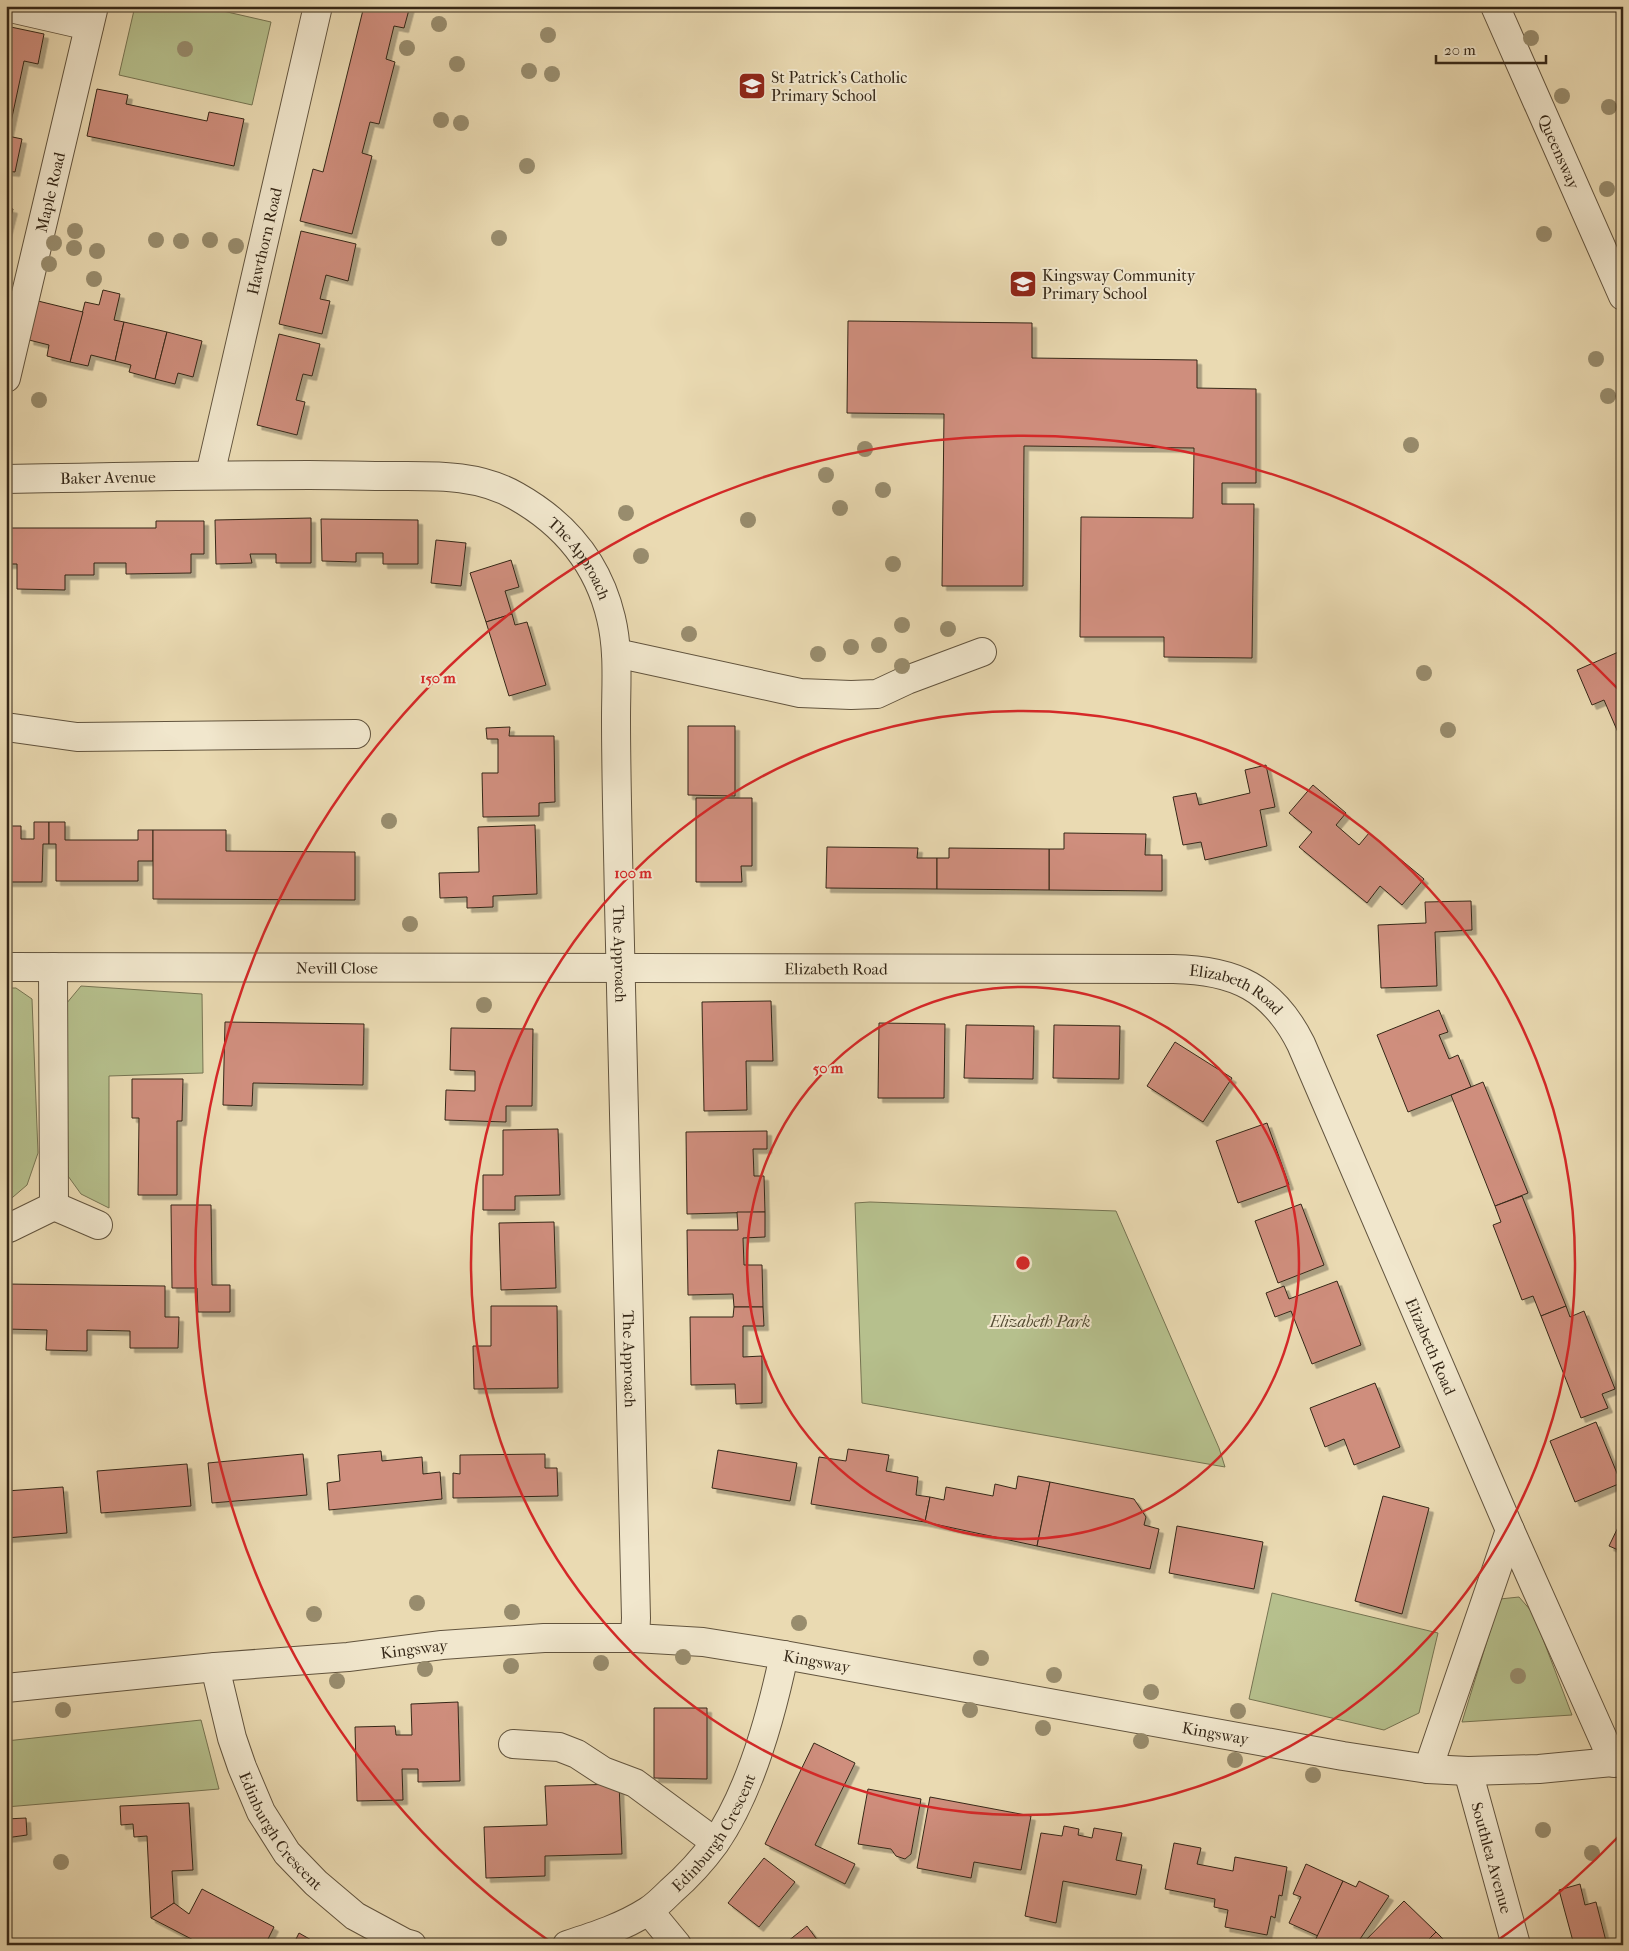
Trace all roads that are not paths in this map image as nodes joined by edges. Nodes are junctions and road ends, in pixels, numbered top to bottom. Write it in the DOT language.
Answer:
graph roads {
  1 [pos="318,6"];
  2 [pos="1496,6"];
  3 [pos="6,7"];
  4 [pos="91,16"];
  5 [pos="1623,296"];
  6 [pos="6,378"];
  7 [pos="210,475"];
  8 [pos="6,478"];
  9 [pos="982,652"];
  10 [pos="616,653"];
  11 [pos="6,727"];
  12 [pos="356,734"];
  13 [pos="53,966"];
  14 [pos="6,967"];
  15 [pos="621,969"];
  16 [pos="54,1206"];
  17 [pos="98,1225"];
  18 [pos="9,1228"];
  19 [pos="1510,1530"];
  20 [pos="635,1638"];
  21 [pos="784,1655"];
  22 [pos="214,1667"];
  23 [pos="6,1688"];
  24 [pos="513,1744"];
  25 [pos="1618,1762"];
  26 [pos="1428,1769"];
  27 [pos="1468,1771"];
  28 [pos="715,1842"];
  29 [pos="649,1911"];
  30 [pos="412,1945"];
  31 [pos="567,1945"];
  32 [pos="677,1945"];
  33 [pos="1516,1945"];
  1 -- 7 [label="street, Hawthorn Road"];
  2 -- 5 [label="street, Queensway"];
  3 -- 4 [label="street"];
  4 -- 6 [label="street, Maple Road"];
  7 -- 8 [label="street, Baker Avenue"];
  7 -- 10 [label="street, The Approach"];
  9 -- 10 [label="street"];
  10 -- 15 [label="street, The Approach"];
  11 -- 12 [label="street"];
  13 -- 14 [label="street, Nevill Close"];
  13 -- 15 [label="street, Nevill Close"];
  13 -- 16 [label="street"];
  15 -- 19 [label="street, Elizabeth Road"];
  15 -- 20 [label="street, The Approach"];
  16 -- 17 [label="street"];
  16 -- 18 [label="street"];
  19 -- 25 [label="street, Elizabeth Road"];
  19 -- 26 [label="street"];
  20 -- 21 [label="street, Kingsway"];
  20 -- 22 [label="street, Kingsway"];
  21 -- 26 [label="street, Kingsway"];
  21 -- 28 [label="street, Edinburgh Crescent"];
  22 -- 23 [label="street, Kingsway"];
  22 -- 30 [label="street, Edinburgh Crescent"];
  24 -- 28 [label="street"];
  25 -- 27 [label="street, Kingsway"];
  26 -- 27 [label="street, Kingsway"];
  27 -- 33 [label="street, Southlea Avenue"];
  28 -- 29 [label="street, Edinburgh Crescent"];
  29 -- 31 [label="street, Edinburgh Crescent"];
  29 -- 32 [label="street"];
}
